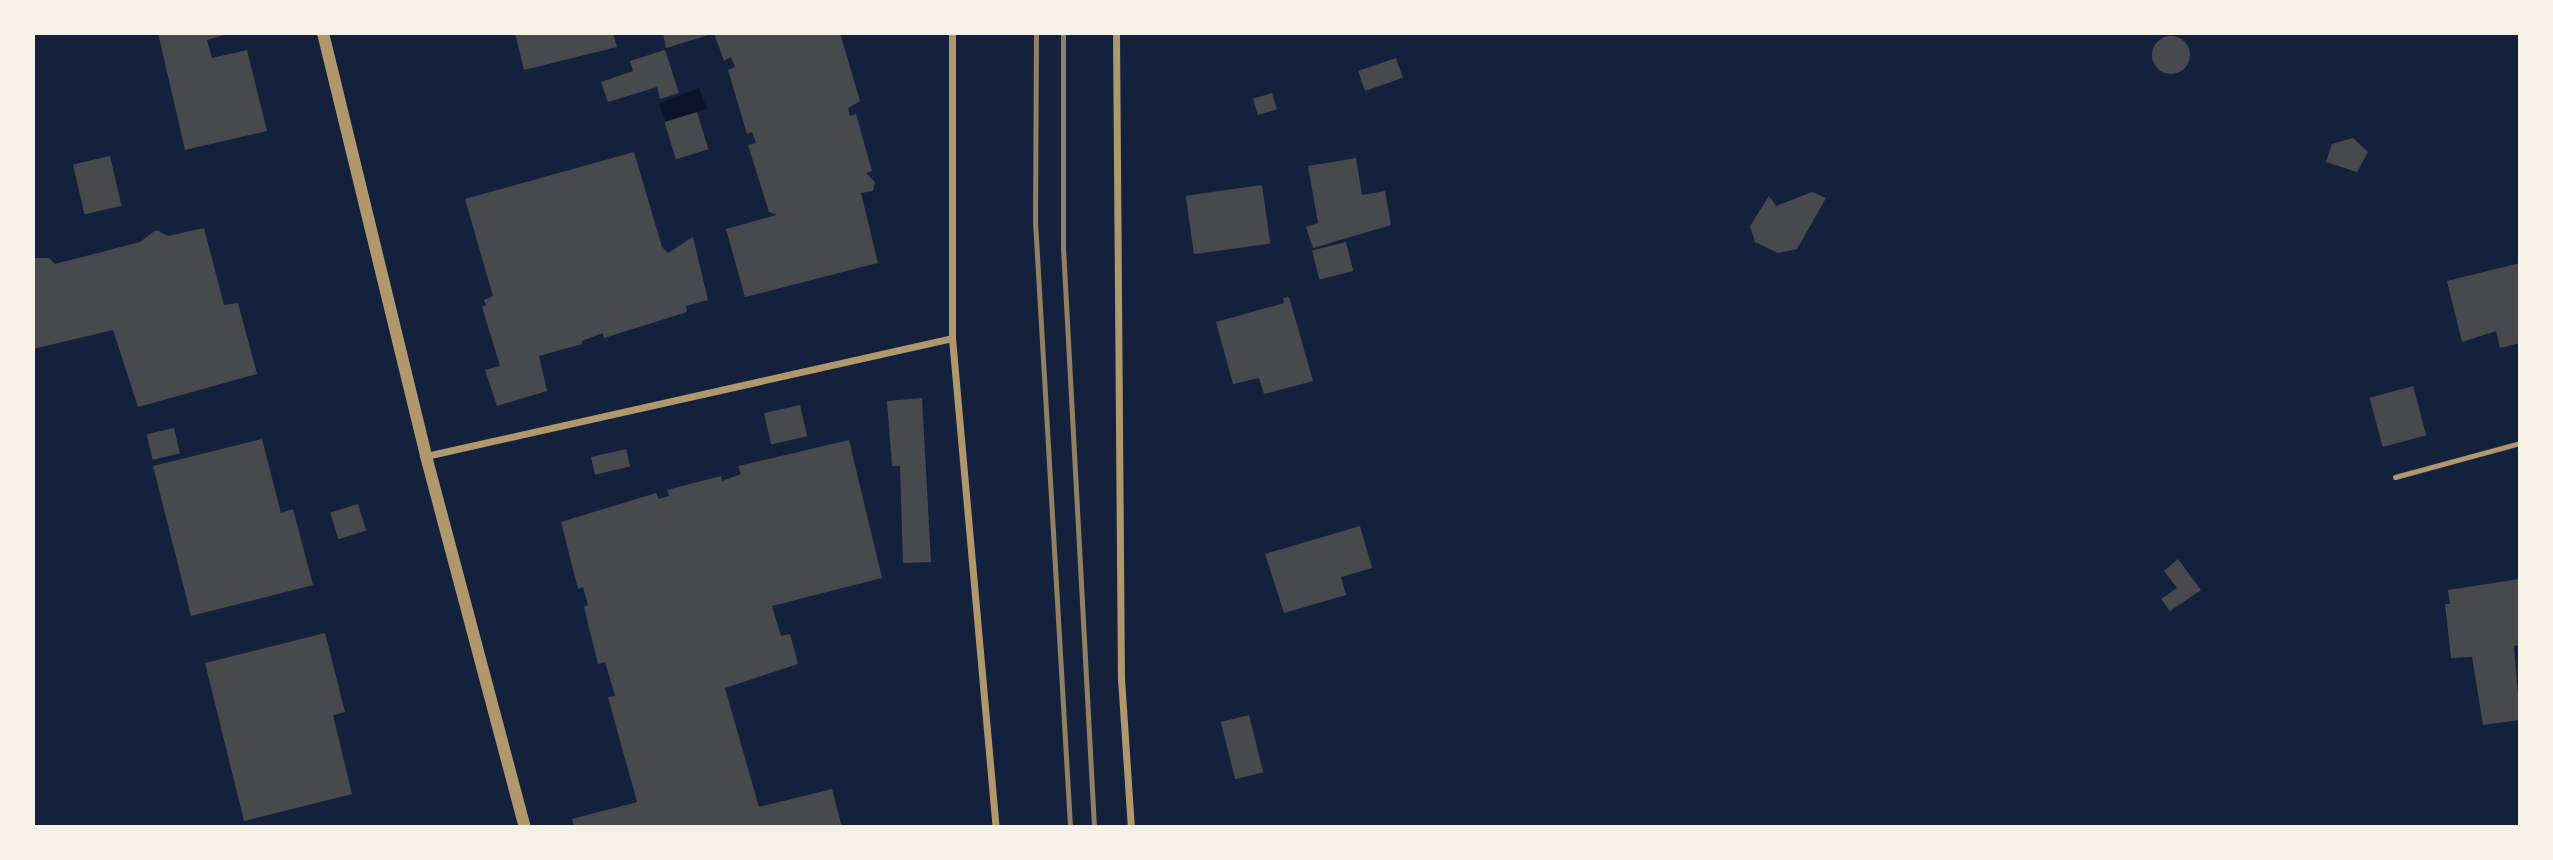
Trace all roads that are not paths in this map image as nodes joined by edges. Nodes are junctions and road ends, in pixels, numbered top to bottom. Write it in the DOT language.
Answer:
graph roads {
  1 [pos="323,33"];
  2 [pos="951,33"];
  3 [pos="1116,33"];
  4 [pos="952,338"];
  5 [pos="2520,443"];
  6 [pos="426,456"];
  7 [pos="2395,477"];
  8 [pos="525,827"];
  9 [pos="996,827"];
  10 [pos="1131,827"];
  1 -- 6 [label="street"];
  2 -- 4 [label="street"];
  3 -- 10 [label="street"];
  4 -- 6 [label="street"];
  4 -- 9 [label="street"];
  5 -- 7 [label="lane"];
  6 -- 8 [label="street"];
}
